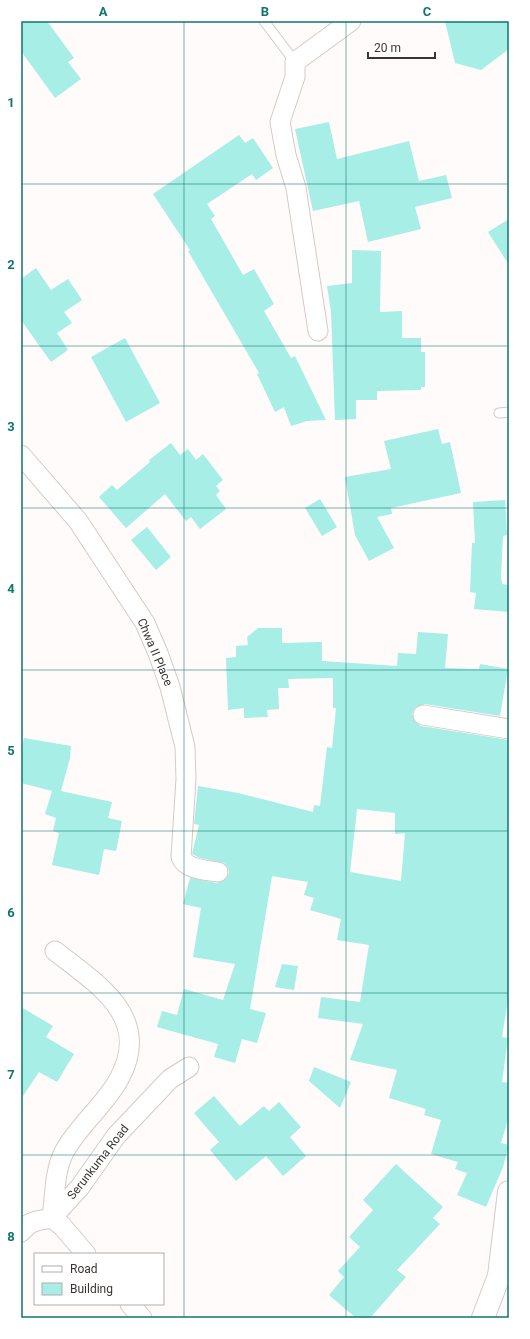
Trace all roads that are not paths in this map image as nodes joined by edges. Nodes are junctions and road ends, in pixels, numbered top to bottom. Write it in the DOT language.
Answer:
graph roads {
  1 [pos="264,21"];
  2 [pos="351,21"];
  3 [pos="295,62"];
  4 [pos="318,331"];
  5 [pos="499,412"];
  6 [pos="509,412"];
  7 [pos="21,455"];
  8 [pos="423,715"];
  9 [pos="509,729"];
  10 [pos="218,872"];
  11 [pos="55,951"];
  12 [pos="189,1067"];
  13 [pos="509,1192"];
  14 [pos="52,1218"];
  15 [pos="21,1232"];
  16 [pos="85,1253"];
  17 [pos="131,1305"];
  18 [pos="142,1318"];
  19 [pos="482,1318"];
  1 -- 3 [label="lane"];
  2 -- 3 [label="street"];
  3 -- 4 [label="street"];
  5 -- 6 [label="lane"];
  7 -- 10 [label="street, Chwa II Place"];
  8 -- 9 [label="street"];
  11 -- 14 [label="street"];
  12 -- 14 [label="street, Serunkuma Road"];
  13 -- 19 [label="street"];
  14 -- 15 [label="street"];
  14 -- 16 [label="street"];
  17 -- 18 [label="street"];
}
